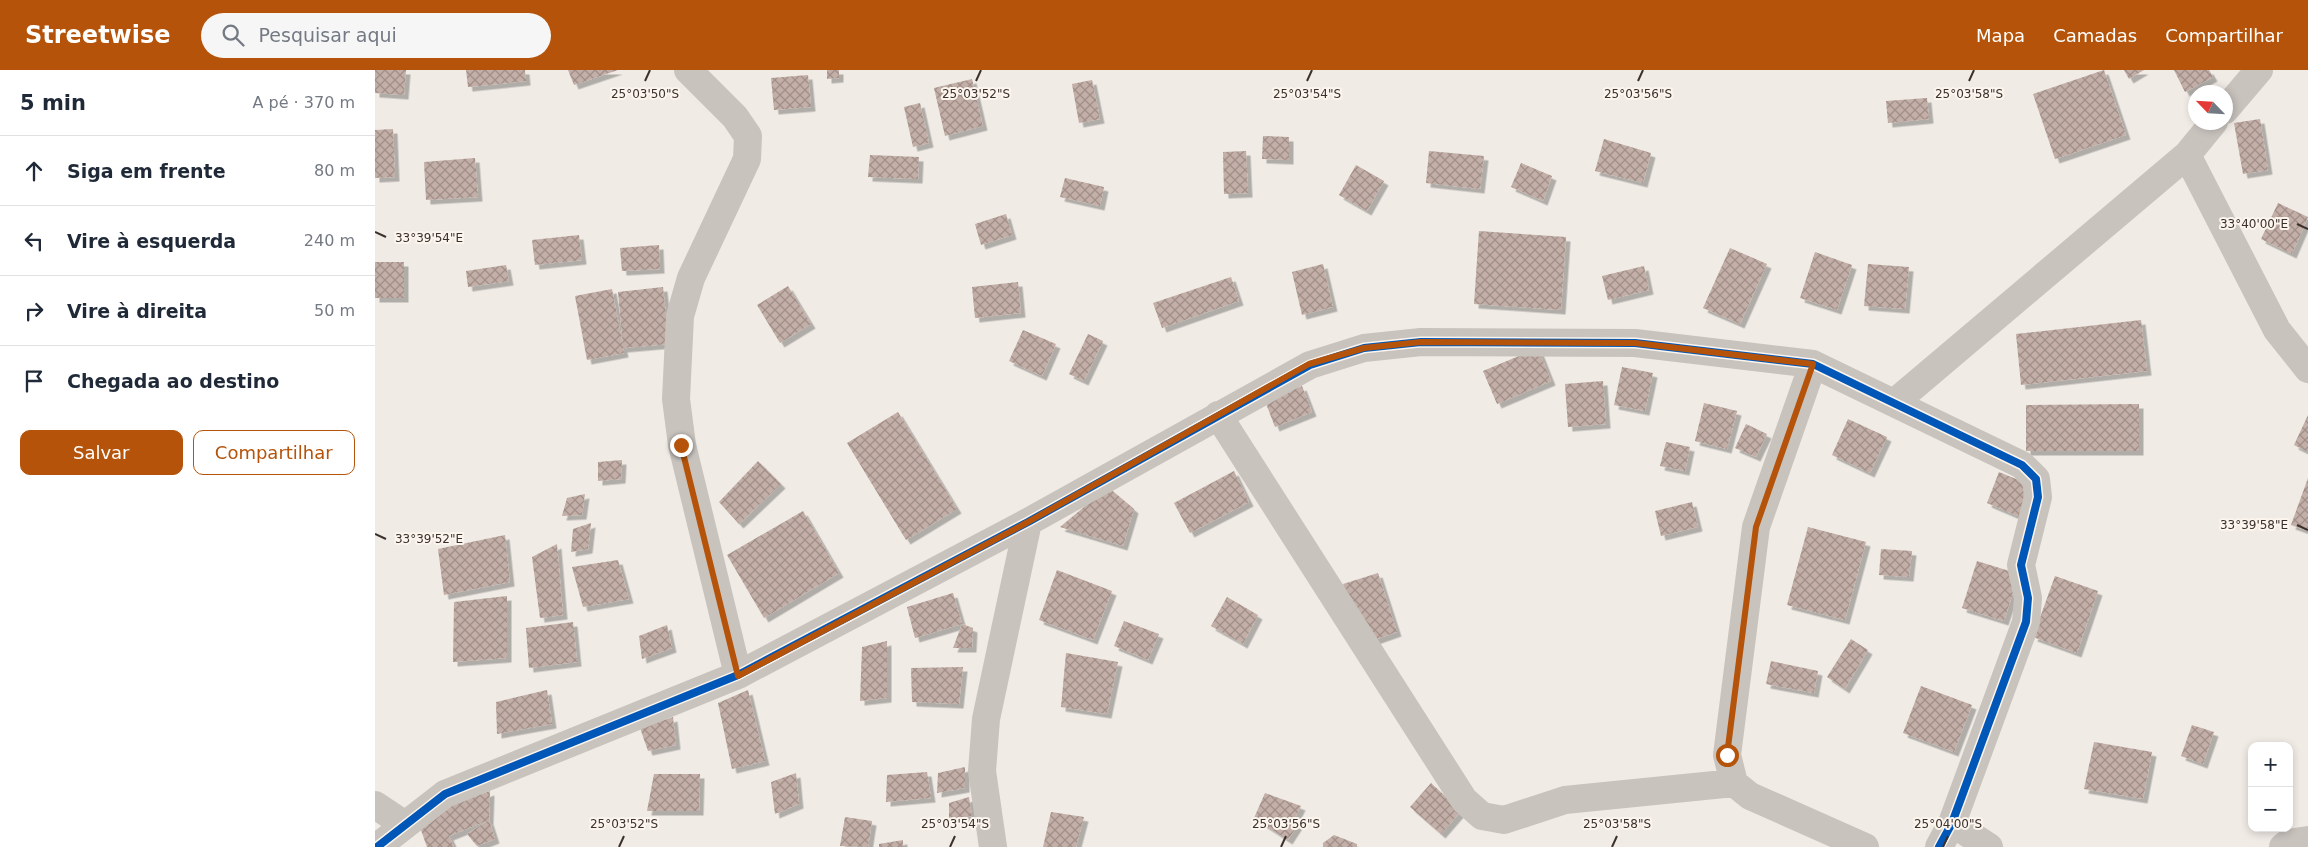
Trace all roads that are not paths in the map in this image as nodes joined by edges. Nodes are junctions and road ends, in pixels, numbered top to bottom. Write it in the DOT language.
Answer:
graph roads {
  1 [pos="688,70"];
  2 [pos="2259,70"];
  3 [pos="2233,101"];
  4 [pos="2207,130"];
  5 [pos="2187,155"];
  6 [pos="1813,364"];
  7 [pos="2308,369"];
  8 [pos="1894,403"];
  9 [pos="1219,415"];
  10 [pos="1028,522"];
  11 [pos="738,676"];
  12 [pos="1735,782"];
  13 [pos="375,804"];
  14 [pos="1952,823"];
  15 [pos="405,824"];
  16 [pos="2308,840"];
  17 [pos="377,847"];
  18 [pos="993,847"];
  19 [pos="1865,847"];
  20 [pos="1939,847"];
  21 [pos="1989,847"];
  22 [pos="2283,847"];
  1 -- 11 [label="street"];
  2 -- 3 [label="street"];
  4 -- 5 [label="street"];
  5 -- 7 [label="street"];
  5 -- 8 [label="street"];
  6 -- 8 [label="street"];
  6 -- 9 [label="street"];
  6 -- 12 [label="street"];
  8 -- 14 [label="street"];
  9 -- 10 [label="street"];
  9 -- 12 [label="street"];
  10 -- 11 [label="street"];
  10 -- 18 [label="street"];
  11 -- 15 [label="street"];
  12 -- 19 [label="street"];
  13 -- 15 [label="street"];
  14 -- 20 [label="street"];
  14 -- 21 [label="street"];
  15 -- 17 [label="street"];
  16 -- 22 [label="street"];
}
